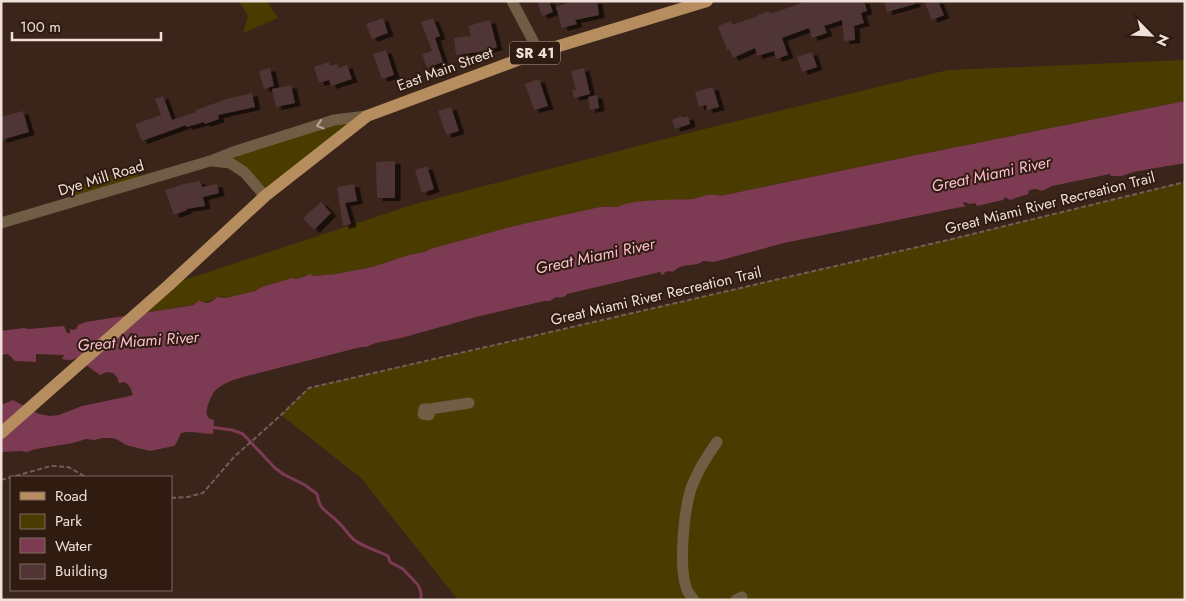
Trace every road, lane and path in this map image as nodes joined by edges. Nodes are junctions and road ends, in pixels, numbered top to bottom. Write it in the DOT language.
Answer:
graph roads {
  1 [pos="512,1"];
  2 [pos="707,1"];
  3 [pos="539,52"];
  4 [pos="367,116"];
  5 [pos="210,161"];
  6 [pos="1185,182"];
  7 [pos="265,196"];
  8 [pos="1,224"];
  9 [pos="469,403"];
  10 [pos="430,408"];
  11 [pos="1,433"];
  12 [pos="717,442"];
  13 [pos="15,476"];
  14 [pos="84,476"];
  15 [pos="172,498"];
  16 [pos="694,600"];
  1 -- 3 [label="street"];
  2 -- 3 [label="main road, East Main Street / SR 41"];
  3 -- 4 [label="main road, East Main Street / SR 41"];
  4 -- 5 [label="street, Dye Mill Road, one-way"];
  4 -- 7 [label="main road, SR 41"];
  5 -- 7 [label="street, Dye Mill Road"];
  5 -- 8 [label="street, Dye Mill Road"];
  6 -- 15 [label="path, Great Miami River Recreation Trail"];
  7 -- 11 [label="main road, SR 41"];
  9 -- 10 [label="street"];
  12 -- 16 [label="street"];
  13 -- 14 [label="path"];
}
